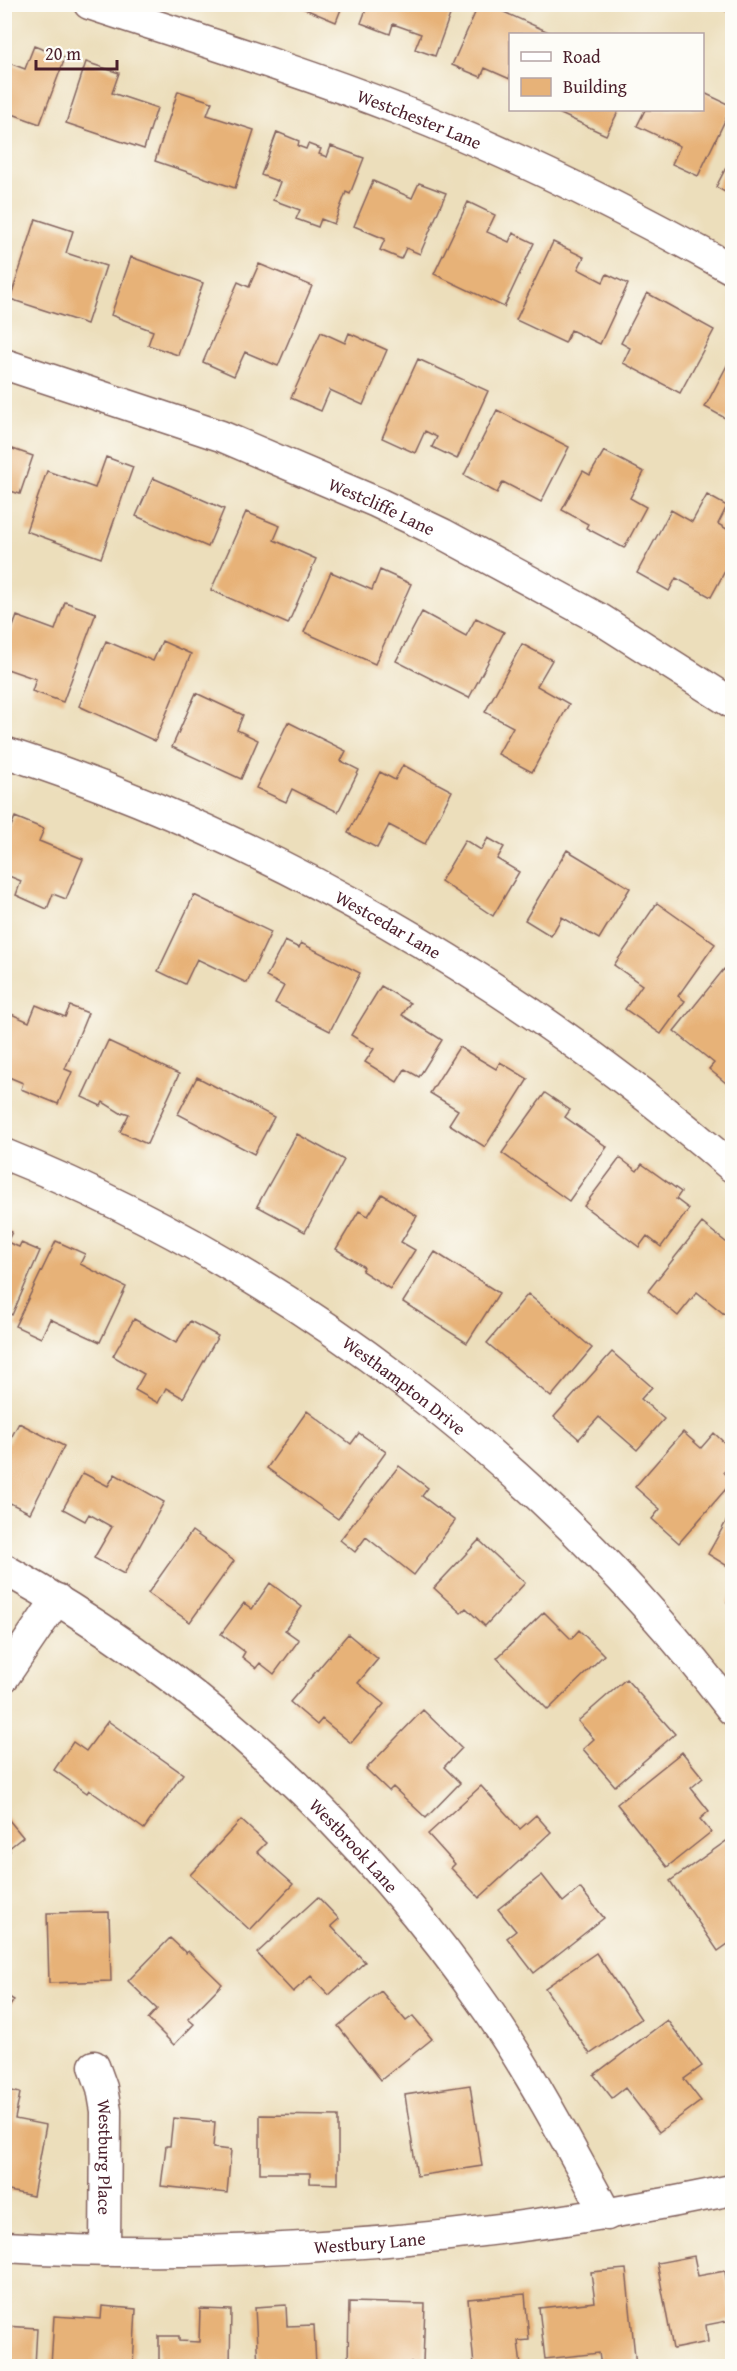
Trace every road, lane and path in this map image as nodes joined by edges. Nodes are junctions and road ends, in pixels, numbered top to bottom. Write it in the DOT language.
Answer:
graph roads {
  1 [pos="89,4"];
  2 [pos="732,269"];
  3 [pos="4,364"];
  4 [pos="732,704"];
  5 [pos="4,752"];
  6 [pos="4,1154"];
  7 [pos="732,1167"];
  8 [pos="4,1569"];
  9 [pos="57,1599"];
  10 [pos="4,1677"];
  11 [pos="732,1710"];
  12 [pos="94,2066"];
  13 [pos="732,2190"];
  14 [pos="607,2215"];
  15 [pos="4,2247"];
  16 [pos="105,2251"];
  1 -- 2 [label="street, Westchester Lane"];
  3 -- 4 [label="street, Westcliffe Lane"];
  5 -- 7 [label="street, Westcedar Lane"];
  6 -- 11 [label="street, Westhampton Drive"];
  8 -- 9 [label="street, Westbrook Lane"];
  9 -- 10 [label="street"];
  9 -- 14 [label="street, Westbrook Lane"];
  12 -- 16 [label="street, Westburg Place"];
  13 -- 14 [label="street, Westbury Lane"];
  14 -- 16 [label="street, Westbury Lane"];
  15 -- 16 [label="street, Westbury Lane"];
}
